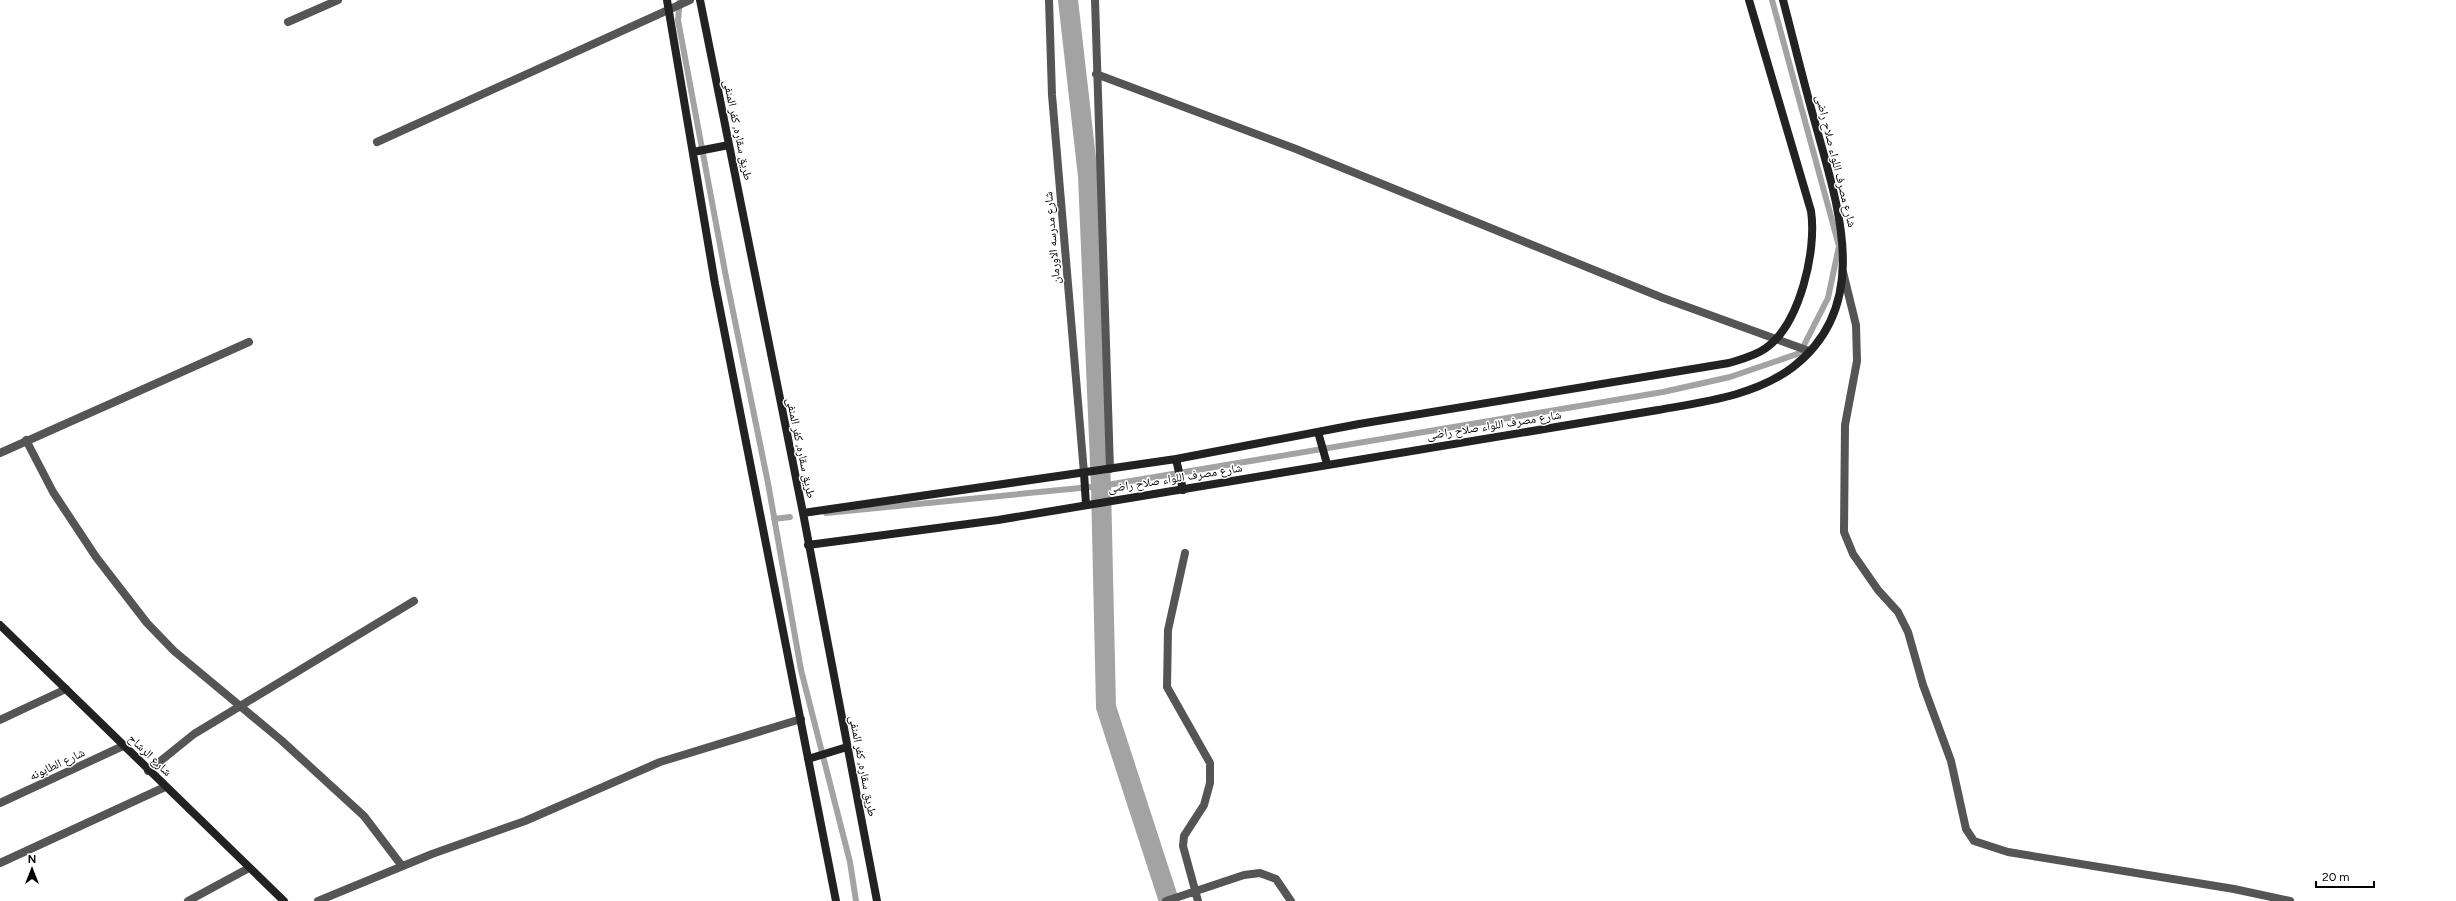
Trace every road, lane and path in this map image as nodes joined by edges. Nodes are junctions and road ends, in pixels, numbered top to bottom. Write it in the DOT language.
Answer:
graph roads {
  1 [pos="338,0"];
  2 [pos="667,0"];
  3 [pos="690,0"];
  4 [pos="700,0"];
  5 [pos="1049,0"];
  6 [pos="1095,0"];
  7 [pos="1750,0"];
  8 [pos="1783,0"];
  9 [pos="669,10"];
  10 [pos="288,22"];
  11 [pos="1096,74"];
  12 [pos="377,142"];
  13 [pos="729,145"];
  14 [pos="696,152"];
  15 [pos="1843,272"];
  16 [pos="1776,338"];
  17 [pos="249,342"];
  18 [pos="1809,351"];
  19 [pos="1318,432"];
  20 [pos="26,440"];
  21 [pos="0,453"];
  22 [pos="1176,459"];
  23 [pos="1327,464"];
  24 [pos="1110,469"];
  25 [pos="1084,473"];
  26 [pos="1183,490"];
  27 [pos="1086,505"];
  28 [pos="803,513"];
  29 [pos="808,545"];
  30 [pos="1185,553"];
  31 [pos="414,601"];
  32 [pos="1,628"];
  33 [pos="66,689"];
  34 [pos="240,705"];
  35 [pos="801,719"];
  36 [pos="0,720"];
  37 [pos="123,746"];
  38 [pos="847,747"];
  39 [pos="808,759"];
  40 [pos="148,771"];
  41 [pos="165,787"];
  42 [pos="0,803"];
  43 [pos="0,863"];
  44 [pos="402,866"];
  45 [pos="249,868"];
  46 [pos="1195,892"];
  47 [pos="188,901"];
  48 [pos="284,901"];
  49 [pos="318,901"];
  50 [pos="836,901"];
  51 [pos="877,901"];
  52 [pos="1166,901"];
  53 [pos="1198,901"];
  54 [pos="1291,901"];
  55 [pos="2290,901"];
  1 -- 10 [label="street"];
  2 -- 9 [label="street"];
  3 -- 9 [label="street"];
  4 -- 13 [label="street, طريق سقاره, كفر المنفى"];
  5 -- 25 [label="street, شارع مدرسه الاورمان"];
  6 -- 11 [label="street"];
  7 -- 16 [label="street, شارع مصرف اللواء صلاح راضى"];
  8 -- 15 [label="street, شارع مصرف اللواء صلاح راضى"];
  9 -- 12 [label="street"];
  9 -- 14 [label="street"];
  11 -- 16 [label="street"];
  11 -- 24 [label="street"];
  13 -- 14 [label="street"];
  13 -- 28 [label="street, طريق سقاره, كفر المنفى"];
  14 -- 35 [label="street"];
  15 -- 18 [label="street, شارع مصرف اللواء صلاح راضى"];
  15 -- 55 [label="street"];
  16 -- 18 [label="street"];
  16 -- 19 [label="street, شارع مصرف اللواء صلاح راضى"];
  17 -- 20 [label="street"];
  18 -- 23 [label="street, شارع مصرف اللواء صلاح راضى"];
  19 -- 22 [label="street, شارع مصرف اللواء صلاح راضى"];
  19 -- 23 [label="street"];
  20 -- 21 [label="street"];
  20 -- 34 [label="street"];
  22 -- 24 [label="street, شارع مصرف اللواء صلاح راضى"];
  22 -- 26 [label="street"];
  23 -- 26 [label="street, شارع مصرف اللواء صلاح راضى"];
  24 -- 25 [label="street, شارع مصرف اللواء صلاح راضى"];
  25 -- 27 [label="street"];
  25 -- 28 [label="street, شارع مصرف اللواء صلاح راضى"];
  26 -- 27 [label="street, شارع مصرف اللواء صلاح راضى"];
  27 -- 29 [label="street, شارع مصرف اللواء صلاح راضى"];
  28 -- 29 [label="street, طريق سقاره, كفر المنفى"];
  29 -- 38 [label="street, طريق سقاره, كفر المنفى"];
  30 -- 46 [label="street"];
  31 -- 34 [label="street"];
  32 -- 33 [label="street, شارع الرشاح"];
  33 -- 36 [label="street"];
  33 -- 37 [label="street, شارع الرشاح"];
  34 -- 40 [label="street"];
  34 -- 44 [label="street"];
  35 -- 39 [label="street"];
  35 -- 44 [label="street"];
  37 -- 40 [label="street, شارع الرشاح"];
  37 -- 42 [label="street, شارع الطابونه"];
  38 -- 39 [label="street"];
  38 -- 51 [label="street, طريق سقاره, كفر المنفى"];
  39 -- 50 [label="street"];
  40 -- 41 [label="street, شارع الرشاح"];
  41 -- 43 [label="street"];
  41 -- 45 [label="street, شارع الرشاح"];
  44 -- 49 [label="street"];
  45 -- 47 [label="street"];
  45 -- 48 [label="street, شارع الرشاح"];
  46 -- 52 [label="street"];
  46 -- 53 [label="street"];
  46 -- 54 [label="street"];
}
